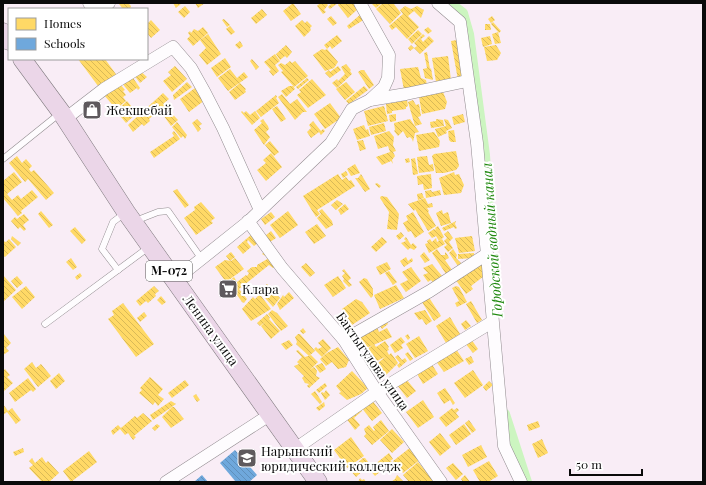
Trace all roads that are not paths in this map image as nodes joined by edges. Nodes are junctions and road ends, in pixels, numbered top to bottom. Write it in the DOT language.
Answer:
graph roads {
  1 [pos="360,3"];
  2 [pos="438,3"];
  3 [pos="24,60"];
  4 [pos="467,81"];
  5 [pos="370,100"];
  6 [pos="63,116"];
  7 [pos="3,159"];
  8 [pos="260,210"];
  9 [pos="129,217"];
  10 [pos="248,221"];
  11 [pos="150,246"];
  12 [pos="487,254"];
  13 [pos="201,258"];
  14 [pos="118,270"];
  15 [pos="175,280"];
  16 [pos="492,322"];
  17 [pos="45,324"];
  18 [pos="344,340"];
  19 [pos="377,392"];
  20 [pos="271,414"];
  21 [pos="295,449"];
  22 [pos="166,482"];
  23 [pos="317,482"];
  24 [pos="442,482"];
  25 [pos="520,482"];
  1 -- 5 [label="street"];
  2 -- 4 [label="street"];
  3 -- 6 [label="main road, Ленина улица / М-072"];
  4 -- 5 [label="street"];
  4 -- 12 [label="street"];
  5 -- 8 [label="street"];
  6 -- 7 [label="lane"];
  6 -- 8 [label="street"];
  6 -- 9 [label="main road, Ленина улица / М-072"];
  8 -- 10 [label="street"];
  9 -- 11 [label="main road, Ленина улица / М-072"];
  9 -- 13 [label="lane"];
  9 -- 14 [label="lane"];
  10 -- 13 [label="street"];
  10 -- 18 [label="street, Бактыгулова улица"];
  11 -- 14 [label="lane"];
  11 -- 15 [label="main road, Ленина улица / М-072"];
  12 -- 16 [label="street"];
  12 -- 18 [label="street"];
  13 -- 15 [label="street"];
  14 -- 17 [label="lane"];
  15 -- 20 [label="main road, Ленина улица / М-072"];
  16 -- 19 [label="street"];
  16 -- 25 [label="street"];
  18 -- 19 [label="street, Бактыгулова улица"];
  19 -- 21 [label="street"];
  19 -- 24 [label="street, Бактыгулова улица"];
  20 -- 21 [label="main road, Ленина улица / М-072"];
  20 -- 22 [label="street"];
  21 -- 23 [label="main road, Ленина улица / М-072"];
}
